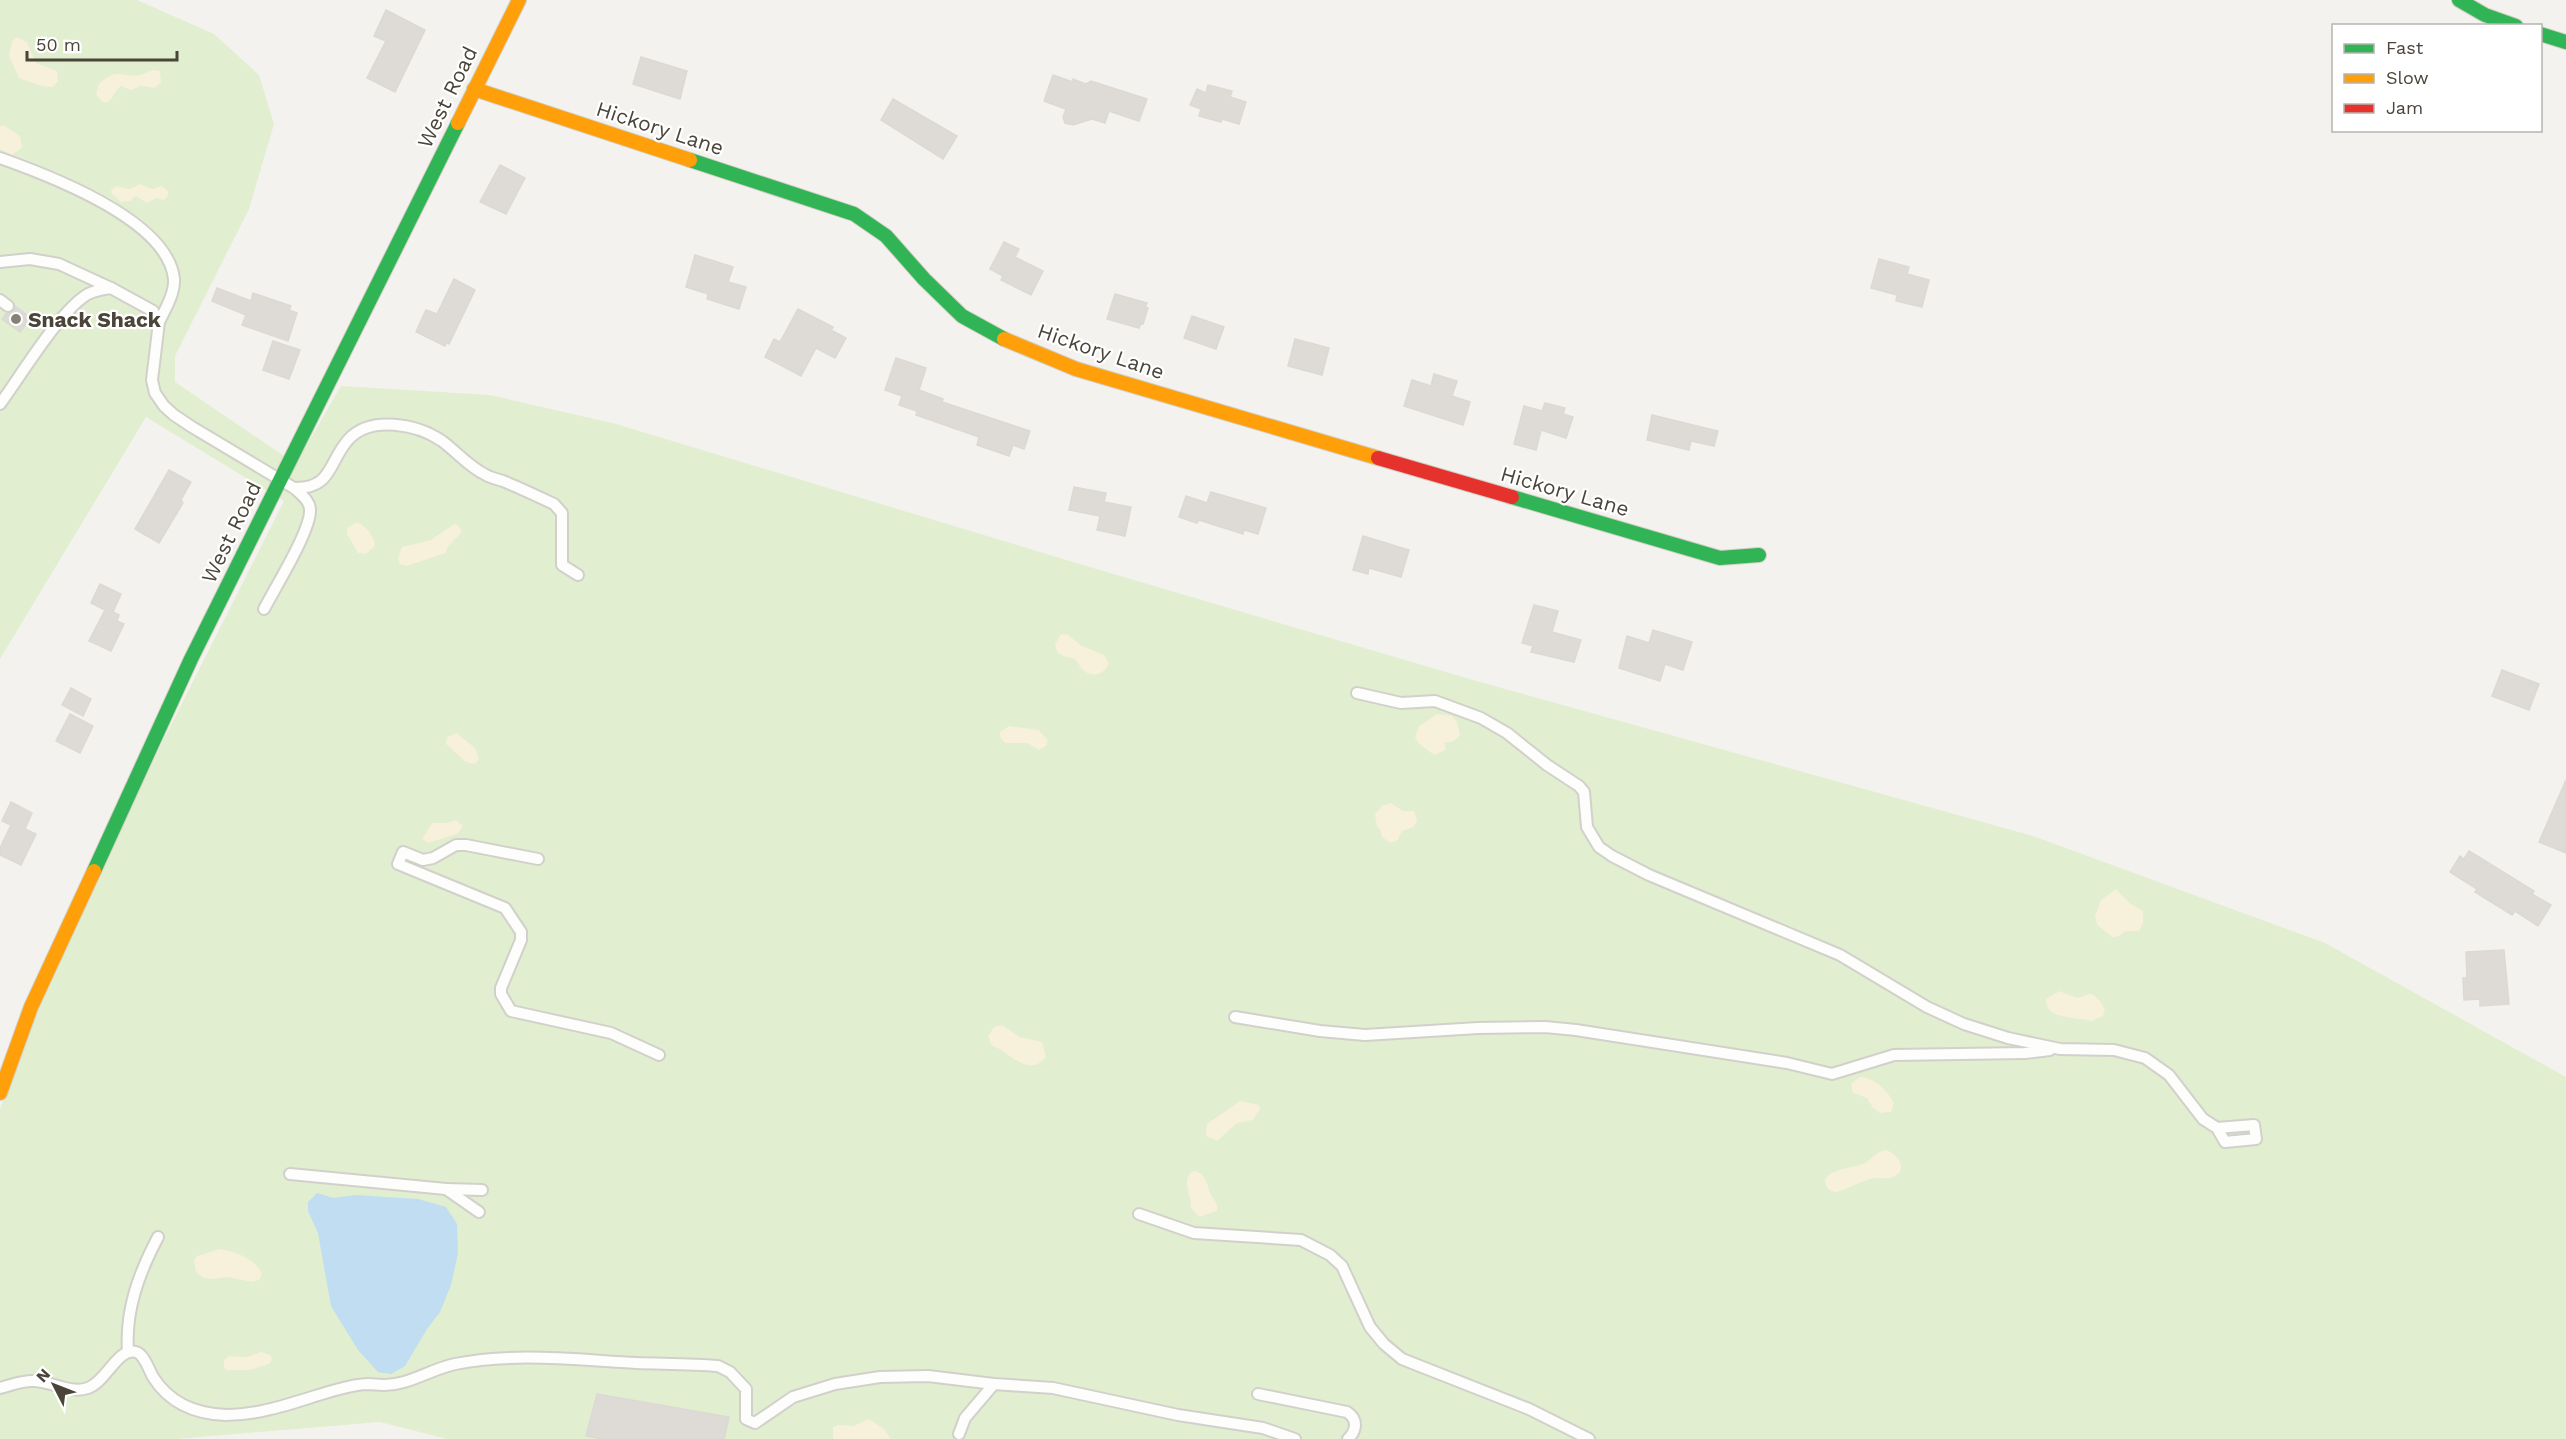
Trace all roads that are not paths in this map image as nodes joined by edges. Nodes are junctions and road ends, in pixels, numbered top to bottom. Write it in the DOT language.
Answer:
graph roads {
  1 [pos="519,0"];
  2 [pos="2459,0"];
  3 [pos="2511,24"];
  4 [pos="2542,34"];
  5 [pos="2566,42"];
  6 [pos="474,89"];
  7 [pos="0,158"];
  8 [pos="0,262"];
  9 [pos="111,288"];
  10 [pos="165,310"];
  11 [pos="153,311"];
  12 [pos="159,322"];
  13 [pos="0,404"];
  14 [pos="280,479"];
  15 [pos="294,488"];
  16 [pos="1759,555"];
  17 [pos="578,575"];
  18 [pos="264,609"];
  19 [pos="1357,693"];
  20 [pos="538,860"];
  21 [pos="1234,1017"];
  22 [pos="2060,1049"];
  23 [pos="659,1055"];
  24 [pos="0,1093"];
  25 [pos="2217,1128"];
  26 [pos="290,1174"];
  27 [pos="446,1189"];
  28 [pos="482,1190"];
  29 [pos="479,1212"];
  30 [pos="1139,1214"];
  31 [pos="158,1237"];
  32 [pos="128,1352"];
  33 [pos="994,1384"];
  34 [pos="2,1389"];
  35 [pos="1258,1394"];
  36 [pos="958,1434"];
  37 [pos="1295,1439"];
  38 [pos="1348,1439"];
  39 [pos="1589,1439"];
  1 -- 6 [label="street, West Road"];
  2 -- 3 [label="street"];
  4 -- 5 [label="street"];
  6 -- 14 [label="street, West Road"];
  6 -- 16 [label="street, Hickory Lane"];
  7 -- 10 [label="lane"];
  8 -- 9 [label="lane"];
  9 -- 11 [label="lane"];
  9 -- 13 [label="lane"];
  10 -- 11 [label="lane"];
  10 -- 12 [label="lane"];
  11 -- 12 [label="lane"];
  12 -- 14 [label="lane"];
  14 -- 15 [label="lane"];
  14 -- 24 [label="street, West Road"];
  15 -- 17 [label="lane"];
  15 -- 18 [label="lane"];
  19 -- 22 [label="lane"];
  20 -- 23 [label="lane"];
  21 -- 22 [label="lane"];
  22 -- 25 [label="lane"];
  26 -- 27 [label="lane"];
  27 -- 28 [label="lane"];
  27 -- 29 [label="lane"];
  30 -- 39 [label="lane"];
  31 -- 32 [label="lane"];
  32 -- 33 [label="lane"];
  32 -- 34 [label="lane"];
  33 -- 36 [label="lane"];
  33 -- 37 [label="lane"];
  35 -- 38 [label="lane"];
}
